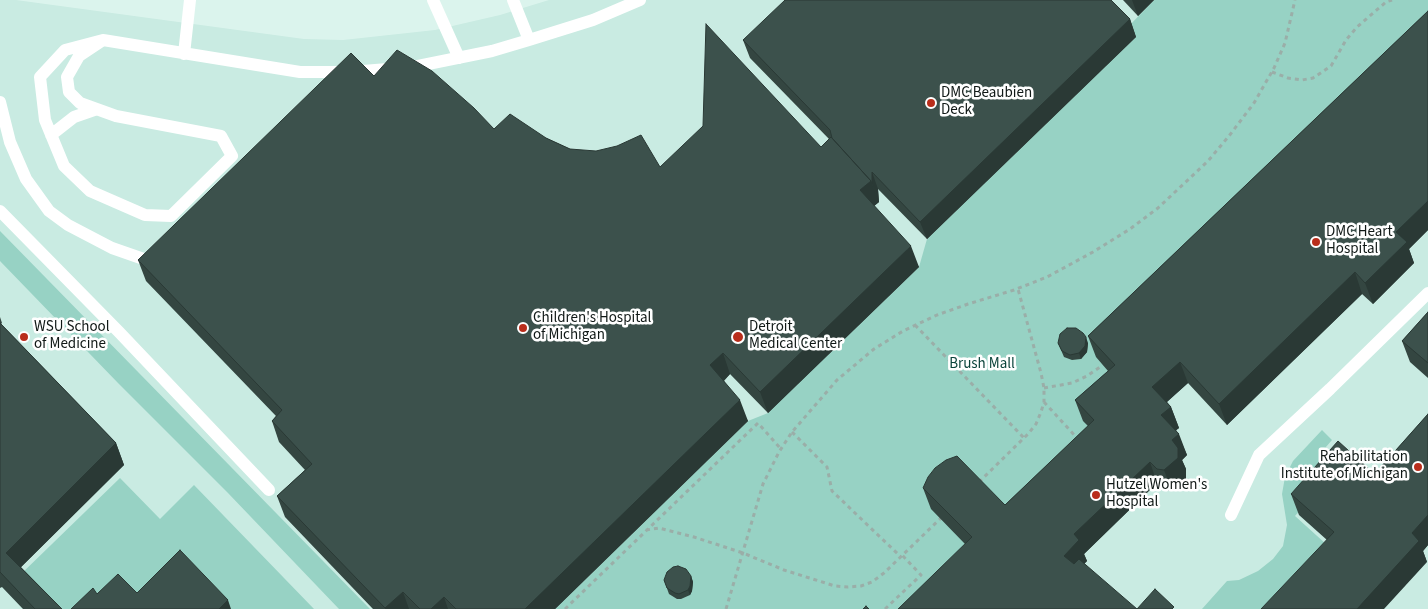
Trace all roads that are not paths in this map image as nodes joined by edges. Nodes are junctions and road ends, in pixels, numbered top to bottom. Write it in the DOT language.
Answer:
graph roads {
  1 [pos="190,0"];
  2 [pos="433,0"];
  3 [pos="513,0"];
  4 [pos="640,0"];
  5 [pos="103,40"];
  6 [pos="528,40"];
  7 [pos="184,54"];
  8 [pos="459,58"];
  9 [pos="0,102"];
  10 [pos="97,109"];
  11 [pos="51,135"];
  12 [pos="0,211"];
  13 [pos="162,266"];
  14 [pos="1428,293"];
  15 [pos="269,490"];
  16 [pos="1231,515"];
  1 -- 7 [label="lane"];
  2 -- 8 [label="lane"];
  3 -- 6 [label="lane"];
  4 -- 6 [label="lane"];
  5 -- 7 [label="lane"];
  5 -- 10 [label="lane"];
  5 -- 11 [label="lane"];
  6 -- 8 [label="lane"];
  7 -- 8 [label="lane"];
  9 -- 13 [label="lane"];
  10 -- 11 [label="lane"];
  10 -- 11 [label="lane"];
  12 -- 15 [label="lane"];
  14 -- 16 [label="lane"];
}
